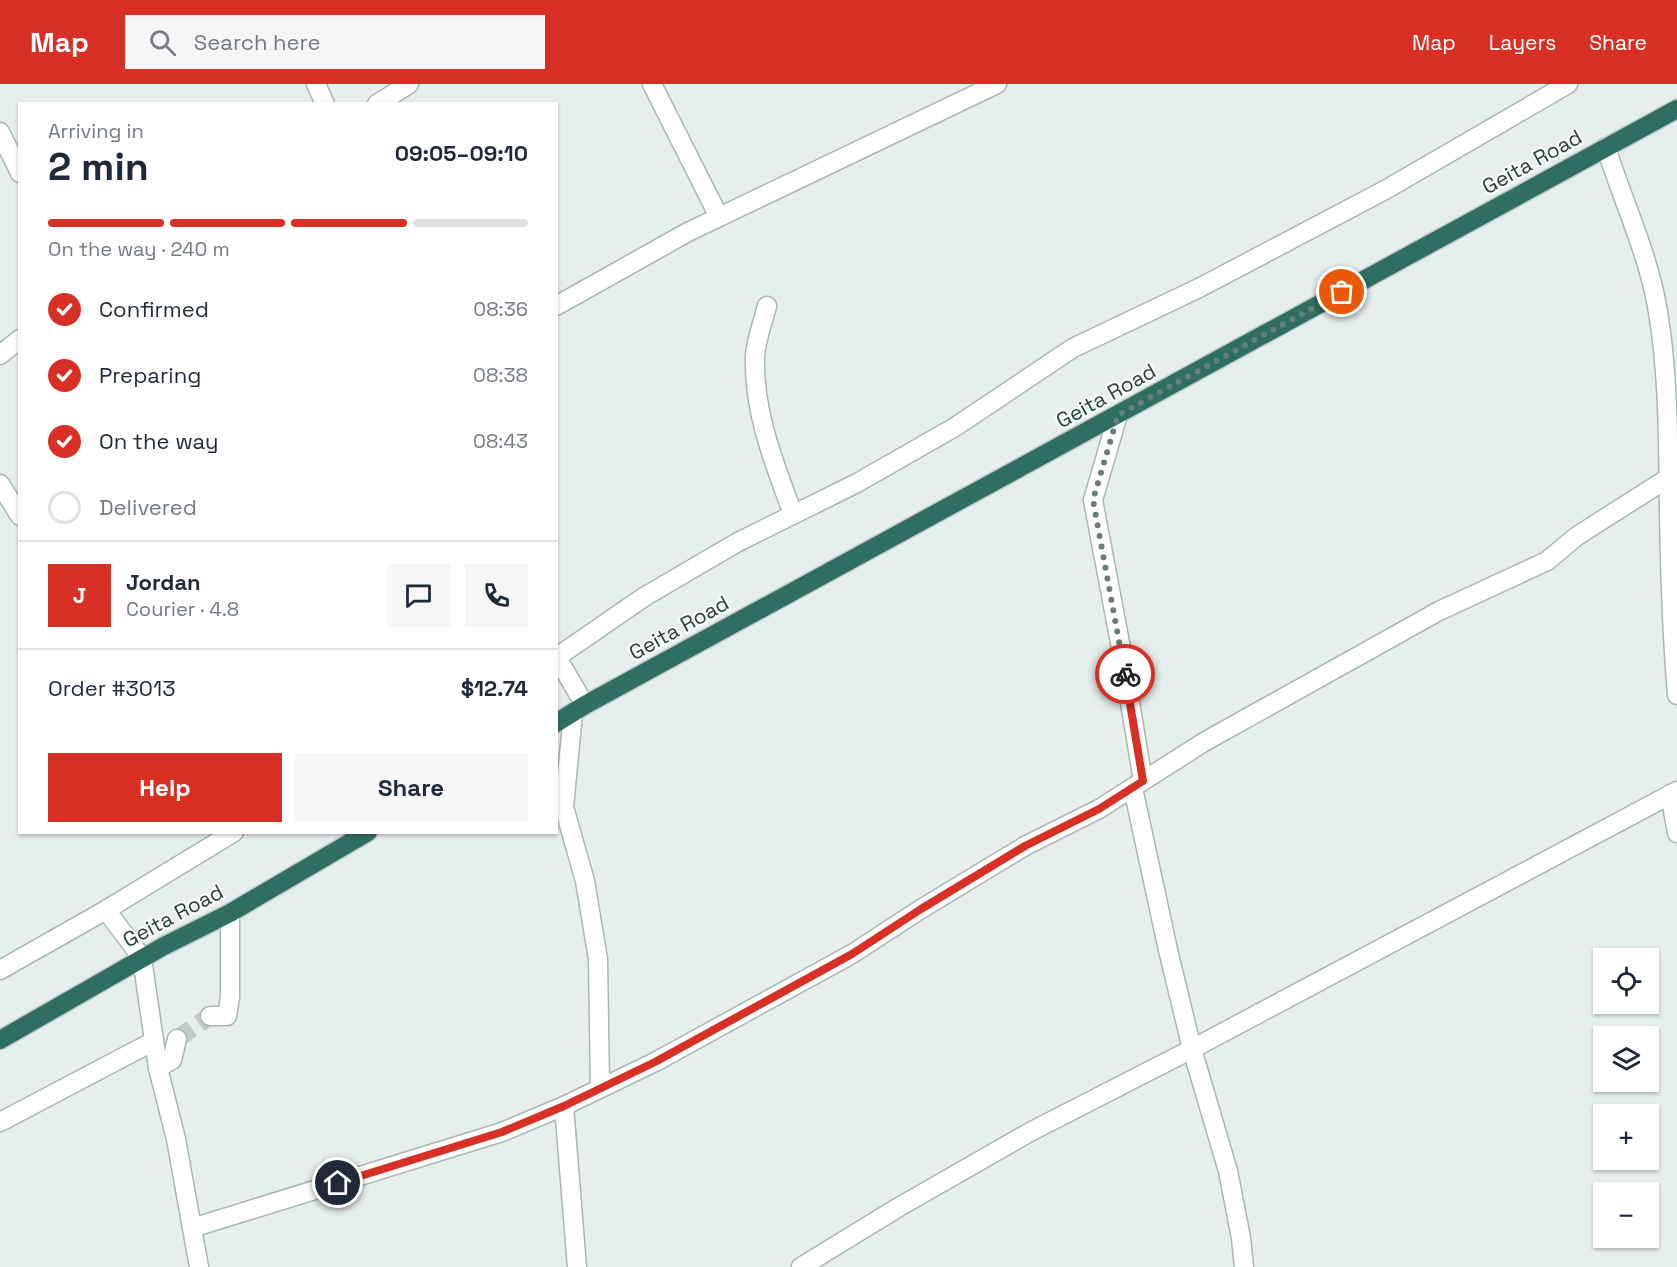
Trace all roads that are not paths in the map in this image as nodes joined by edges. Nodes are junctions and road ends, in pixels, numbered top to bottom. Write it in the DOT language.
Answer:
graph roads {
  1 [pos="316,84"];
  2 [pos="652,84"];
  3 [pos="997,84"];
  4 [pos="1567,84"];
  5 [pos="406,85"];
  6 [pos="324,102"];
  7 [pos="380,102"];
  8 [pos="1677,109"];
  9 [pos="0,132"];
  10 [pos="1606,147"];
  11 [pos="18,168"];
  12 [pos="718,217"];
  13 [pos="558,305"];
  14 [pos="767,306"];
  15 [pos="18,341"];
  16 [pos="0,355"];
  17 [pos="1118,415"];
  18 [pos="1672,455"];
  19 [pos="1668,478"];
  20 [pos="0,484"];
  21 [pos="18,513"];
  22 [pos="793,514"];
  23 [pos="558,656"];
  24 [pos="558,659"];
  25 [pos="1677,695"];
  26 [pos="579,709"];
  27 [pos="558,722"];
  28 [pos="1138,784"];
  29 [pos="1674,792"];
  30 [pos="1677,833"];
  31 [pos="231,834"];
  32 [pos="365,834"];
  33 [pos="106,909"];
  34 [pos="230,913"];
  35 [pos="142,958"];
  36 [pos="0,970"];
  37 [pos="210,1016"];
  38 [pos="177,1039"];
  39 [pos="0,1040"];
  40 [pos="154,1041"];
  41 [pos="1192,1049"];
  42 [pos="158,1068"];
  43 [pos="600,1088"];
  44 [pos="564,1106"];
  45 [pos="0,1122"];
  46 [pos="192,1228"];
  47 [pos="199,1267"];
  48 [pos="577,1267"];
  49 [pos="801,1267"];
  50 [pos="1244,1267"];
  1 -- 6 [label="street"];
  2 -- 12 [label="street"];
  3 -- 12 [label="street"];
  4 -- 22 [label="street"];
  5 -- 7 [label="street"];
  8 -- 10 [label="highway, Geita Road"];
  9 -- 11 [label="street"];
  10 -- 17 [label="highway, Geita Road"];
  10 -- 18 [label="street"];
  12 -- 13 [label="street"];
  14 -- 22 [label="street"];
  15 -- 16 [label="street"];
  17 -- 26 [label="highway, Geita Road"];
  17 -- 28 [label="street"];
  18 -- 19 [label="street"];
  19 -- 25 [label="street"];
  19 -- 28 [label="street"];
  20 -- 21 [label="street"];
  22 -- 23 [label="street"];
  24 -- 26 [label="street"];
  26 -- 27 [label="highway, Geita Road"];
  26 -- 43 [label="street"];
  28 -- 41 [label="street"];
  28 -- 43 [label="street"];
  29 -- 30 [label="street"];
  29 -- 41 [label="street"];
  31 -- 33 [label="street"];
  32 -- 34 [label="highway, Geita Road"];
  33 -- 35 [label="street"];
  33 -- 36 [label="street"];
  34 -- 35 [label="highway, Geita Road"];
  34 -- 37 [label="street"];
  35 -- 39 [label="highway, Geita Road"];
  35 -- 40 [label="street"];
  38 -- 42 [label="street"];
  40 -- 42 [label="street"];
  40 -- 45 [label="street"];
  41 -- 49 [label="street"];
  41 -- 50 [label="street"];
  42 -- 46 [label="street"];
  43 -- 44 [label="street"];
  44 -- 46 [label="street"];
  44 -- 48 [label="street"];
  46 -- 47 [label="street"];
}
